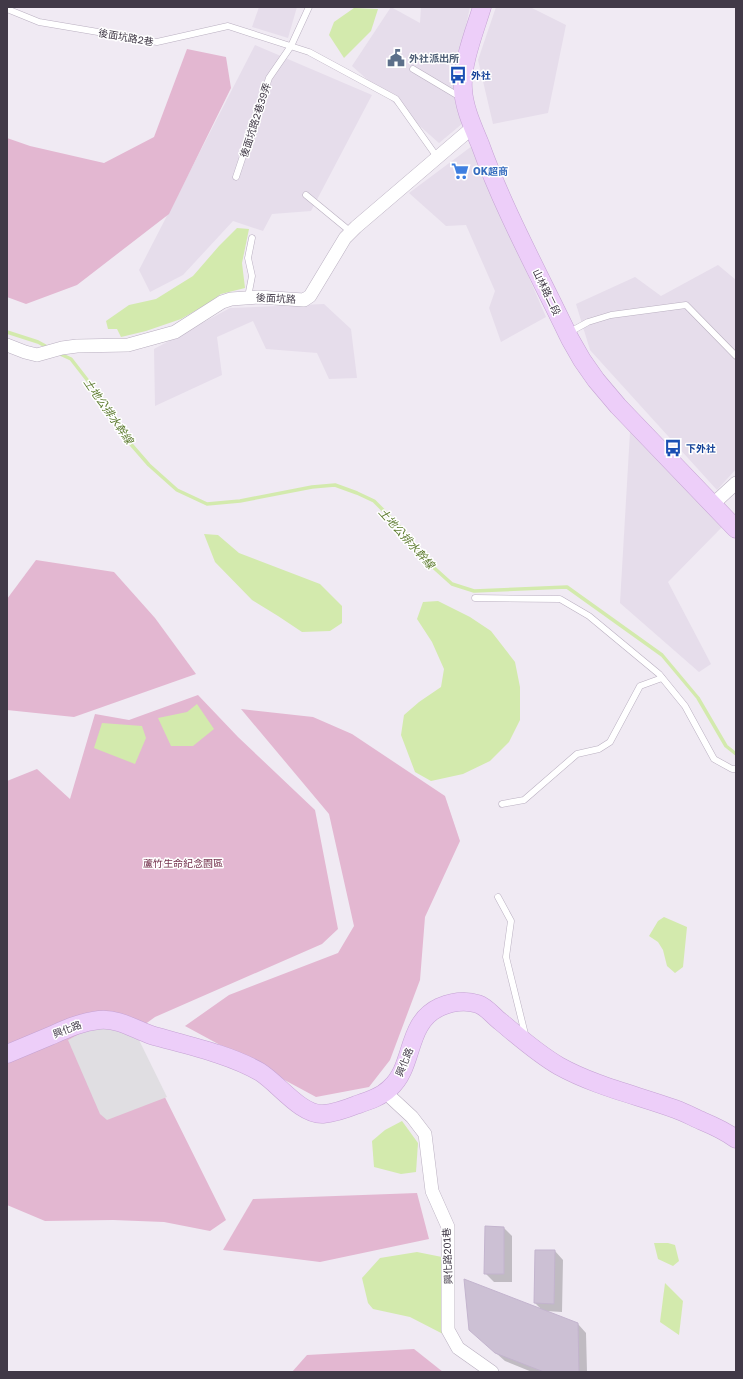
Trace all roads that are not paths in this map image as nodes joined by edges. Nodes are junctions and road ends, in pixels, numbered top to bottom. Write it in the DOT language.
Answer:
graph roads {
  1 [pos="309,7"];
  2 [pos="482,7"];
  3 [pos="7,9"];
  4 [pos="291,46"];
  5 [pos="413,69"];
  6 [pos="465,100"];
  7 [pos="473,127"];
  8 [pos="437,157"];
  9 [pos="236,177"];
  10 [pos="306,195"];
  11 [pos="351,232"];
  12 [pos="252,238"];
  13 [pos="248,297"];
  14 [pos="567,334"];
  15 [pos="7,345"];
  16 [pos="736,356"];
  17 [pos="736,483"];
  18 [pos="712,505"];
  19 [pos="736,529"];
  20 [pos="476,598"];
  21 [pos="662,678"];
  22 [pos="736,769"];
  23 [pos="502,804"];
  24 [pos="498,897"];
  25 [pos="528,1043"];
  26 [pos="7,1054"];
  27 [pos="385,1092"];
  28 [pos="736,1139"];
  29 [pos="492,1372"];
  1 -- 4 [label="lane"];
  2 -- 6 [label="street, 山林路二段"];
  3 -- 4 [label="lane, 後面坑路2巷"];
  4 -- 8 [label="lane, 後面坑路2巷"];
  4 -- 9 [label="lane, 後面坑路2巷39弄"];
  5 -- 6 [label="lane"];
  6 -- 7 [label="street, 山林路二段"];
  7 -- 8 [label="street, 後面坑路"];
  7 -- 14 [label="street, 山林路二段"];
  8 -- 11 [label="street, 後面坑路"];
  10 -- 11 [label="lane"];
  11 -- 13 [label="street, 後面坑路"];
  12 -- 13 [label="lane"];
  13 -- 15 [label="street, 後面坑路"];
  14 -- 16 [label="lane"];
  14 -- 18 [label="street, 山林路二段"];
  17 -- 18 [label="street"];
  18 -- 19 [label="street, 山林路二段"];
  20 -- 21 [label="lane"];
  21 -- 22 [label="lane"];
  21 -- 23 [label="lane"];
  24 -- 25 [label="lane"];
  25 -- 27 [label="street, 興化路"];
  25 -- 28 [label="street, 興化路"];
  26 -- 27 [label="street, 興化路"];
  27 -- 29 [label="street, 興化路201巷"];
}
